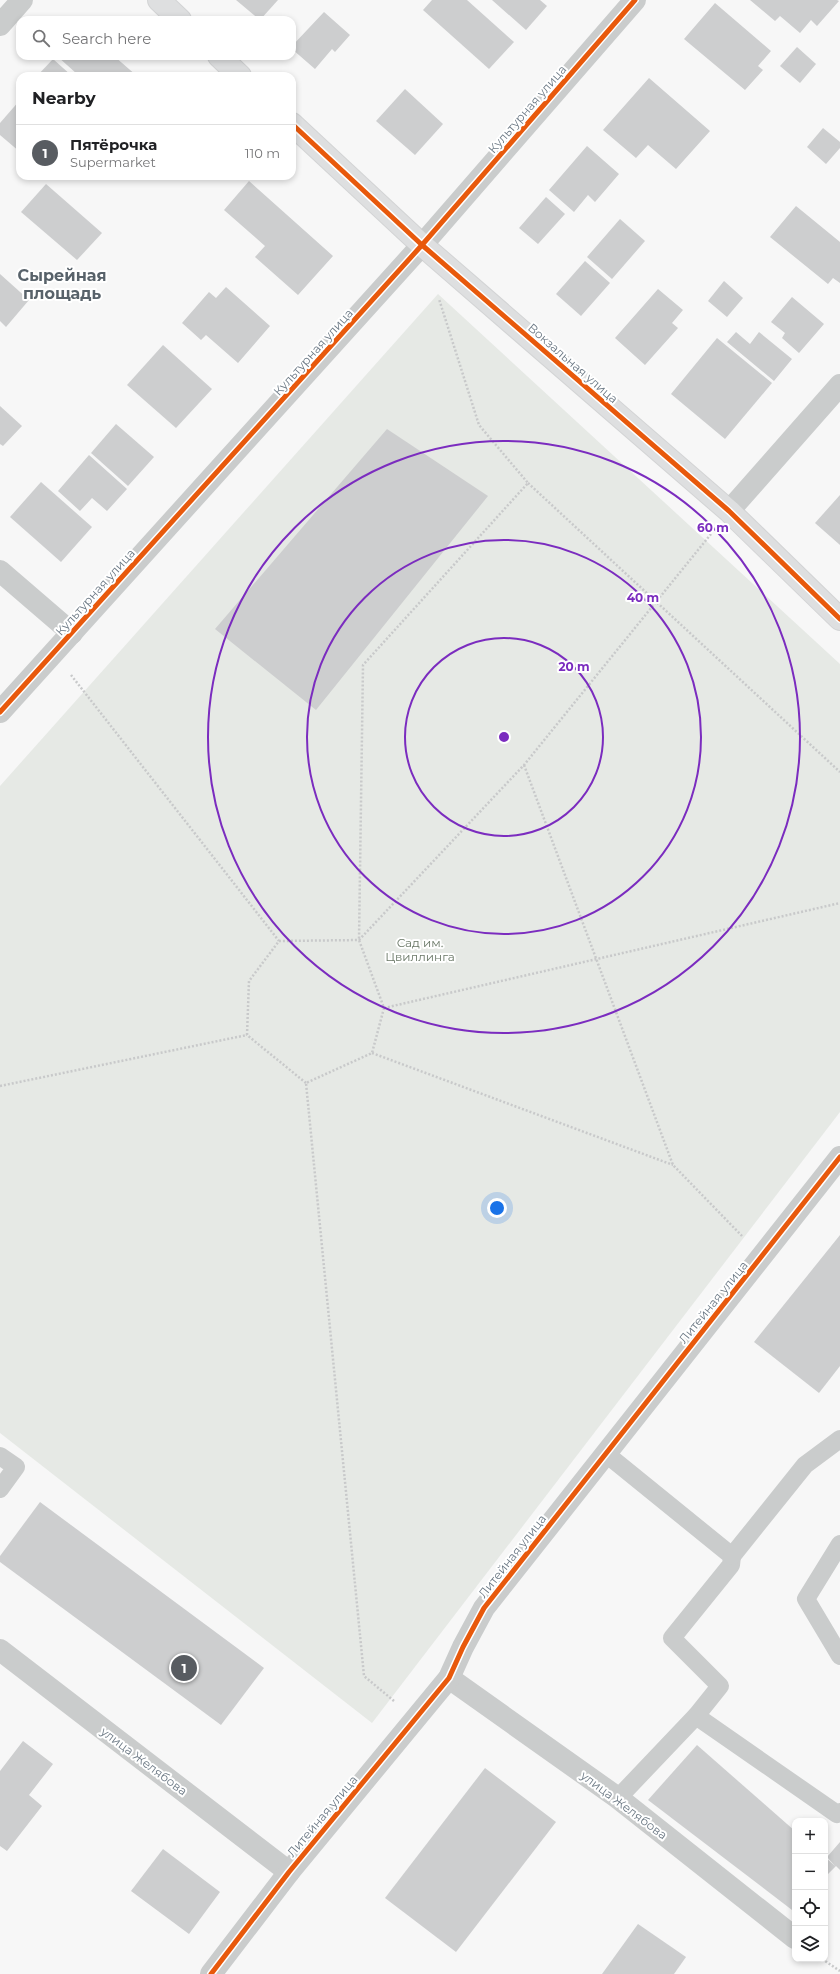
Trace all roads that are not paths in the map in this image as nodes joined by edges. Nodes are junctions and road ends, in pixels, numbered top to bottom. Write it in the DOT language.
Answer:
graph roads {
  1 [pos="22,0"];
  2 [pos="158,0"];
  3 [pos="635,0"];
  4 [pos="176,16"];
  5 [pos="0,25"];
  6 [pos="223,60"];
  7 [pos="236,72"];
  8 [pos="296,128"];
  9 [pos="422,245"];
  10 [pos="840,385"];
  11 [pos="729,511"];
  12 [pos="0,571"];
  13 [pos="840,619"];
  14 [pos="72,633"];
  15 [pos="0,712"];
  16 [pos="840,1157"];
  17 [pos="840,1439"];
  18 [pos="605,1453"];
  19 [pos="0,1456"];
  20 [pos="0,1489"];
  21 [pos="840,1544"];
  22 [pos="732,1556"];
  23 [pos="0,1650"];
  24 [pos="840,1656"];
  25 [pos="449,1678"];
  26 [pos="696,1716"];
  27 [pos="618,1798"];
  28 [pos="840,1812"];
  29 [pos="289,1872"];
  30 [pos="792,1936"];
  31 [pos="211,1974"];
  1 -- 5 [label="street"];
  2 -- 4 [label="street"];
  3 -- 9 [label="street, Культурная улица"];
  6 -- 7 [label="street"];
  8 -- 9 [label="street, Вокзальная улица"];
  9 -- 11 [label="street, Вокзальная улица"];
  9 -- 14 [label="street, Культурная улица"];
  10 -- 11 [label="street"];
  11 -- 13 [label="street, Вокзальная улица"];
  12 -- 14 [label="street"];
  14 -- 15 [label="street, Культурная улица"];
  16 -- 18 [label="street, Литейная улица"];
  17 -- 22 [label="lane"];
  18 -- 22 [label="lane"];
  18 -- 25 [label="street, Литейная улица"];
  19 -- 20 [label="lane"];
  21 -- 24 [label="lane"];
  22 -- 26 [label="lane"];
  23 -- 29 [label="street, улица Желябова"];
  25 -- 27 [label="street, улица Желябова"];
  25 -- 29 [label="street, Литейная улица"];
  26 -- 27 [label="lane"];
  26 -- 28 [label="lane"];
  27 -- 30 [label="street, улица Желябова"];
  29 -- 31 [label="street, Литейная улица"];
}
